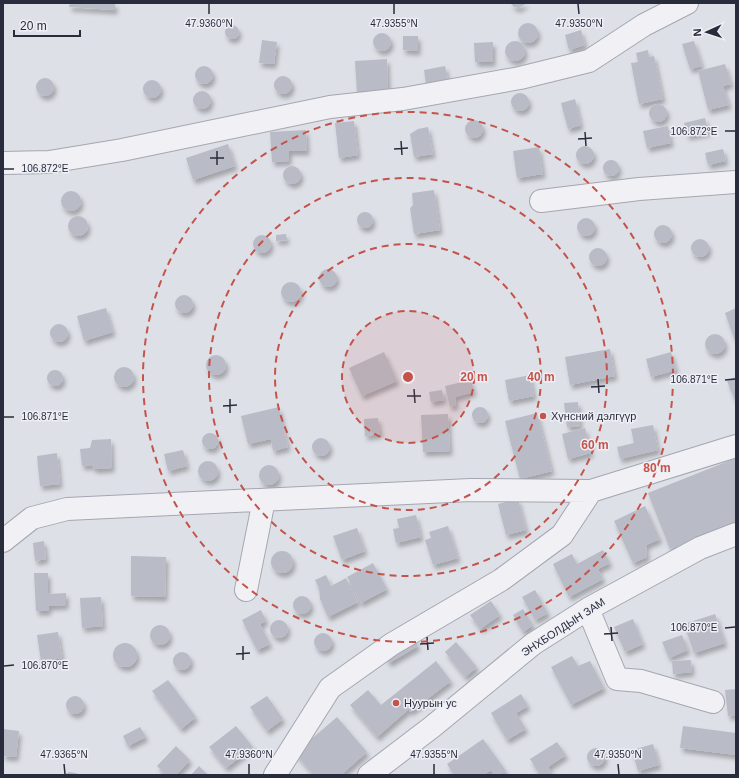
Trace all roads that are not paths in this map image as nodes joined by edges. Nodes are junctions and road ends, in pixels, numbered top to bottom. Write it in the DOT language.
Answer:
graph roads {
  1 [pos="687,3"];
  2 [pos="3,163"];
  3 [pos="736,182"];
  4 [pos="541,201"];
  5 [pos="736,446"];
  6 [pos="591,491"];
  7 [pos="264,500"];
  8 [pos="736,534"];
  9 [pos="3,541"];
  10 [pos="246,590"];
  11 [pos="588,609"];
  12 [pos="713,702"];
  13 [pos="275,775"];
  14 [pos="369,775"];
  1 -- 2 [label="street"];
  3 -- 4 [label="street"];
  5 -- 6 [label="street"];
  6 -- 7 [label="street"];
  6 -- 13 [label="street"];
  7 -- 9 [label="street"];
  7 -- 10 [label="street"];
  8 -- 11 [label="street, ЭНХБОЛДЫН ЗАМ"];
  11 -- 12 [label="street"];
  11 -- 14 [label="street, ЭНХБОЛДЫН ЗАМ"];
}
